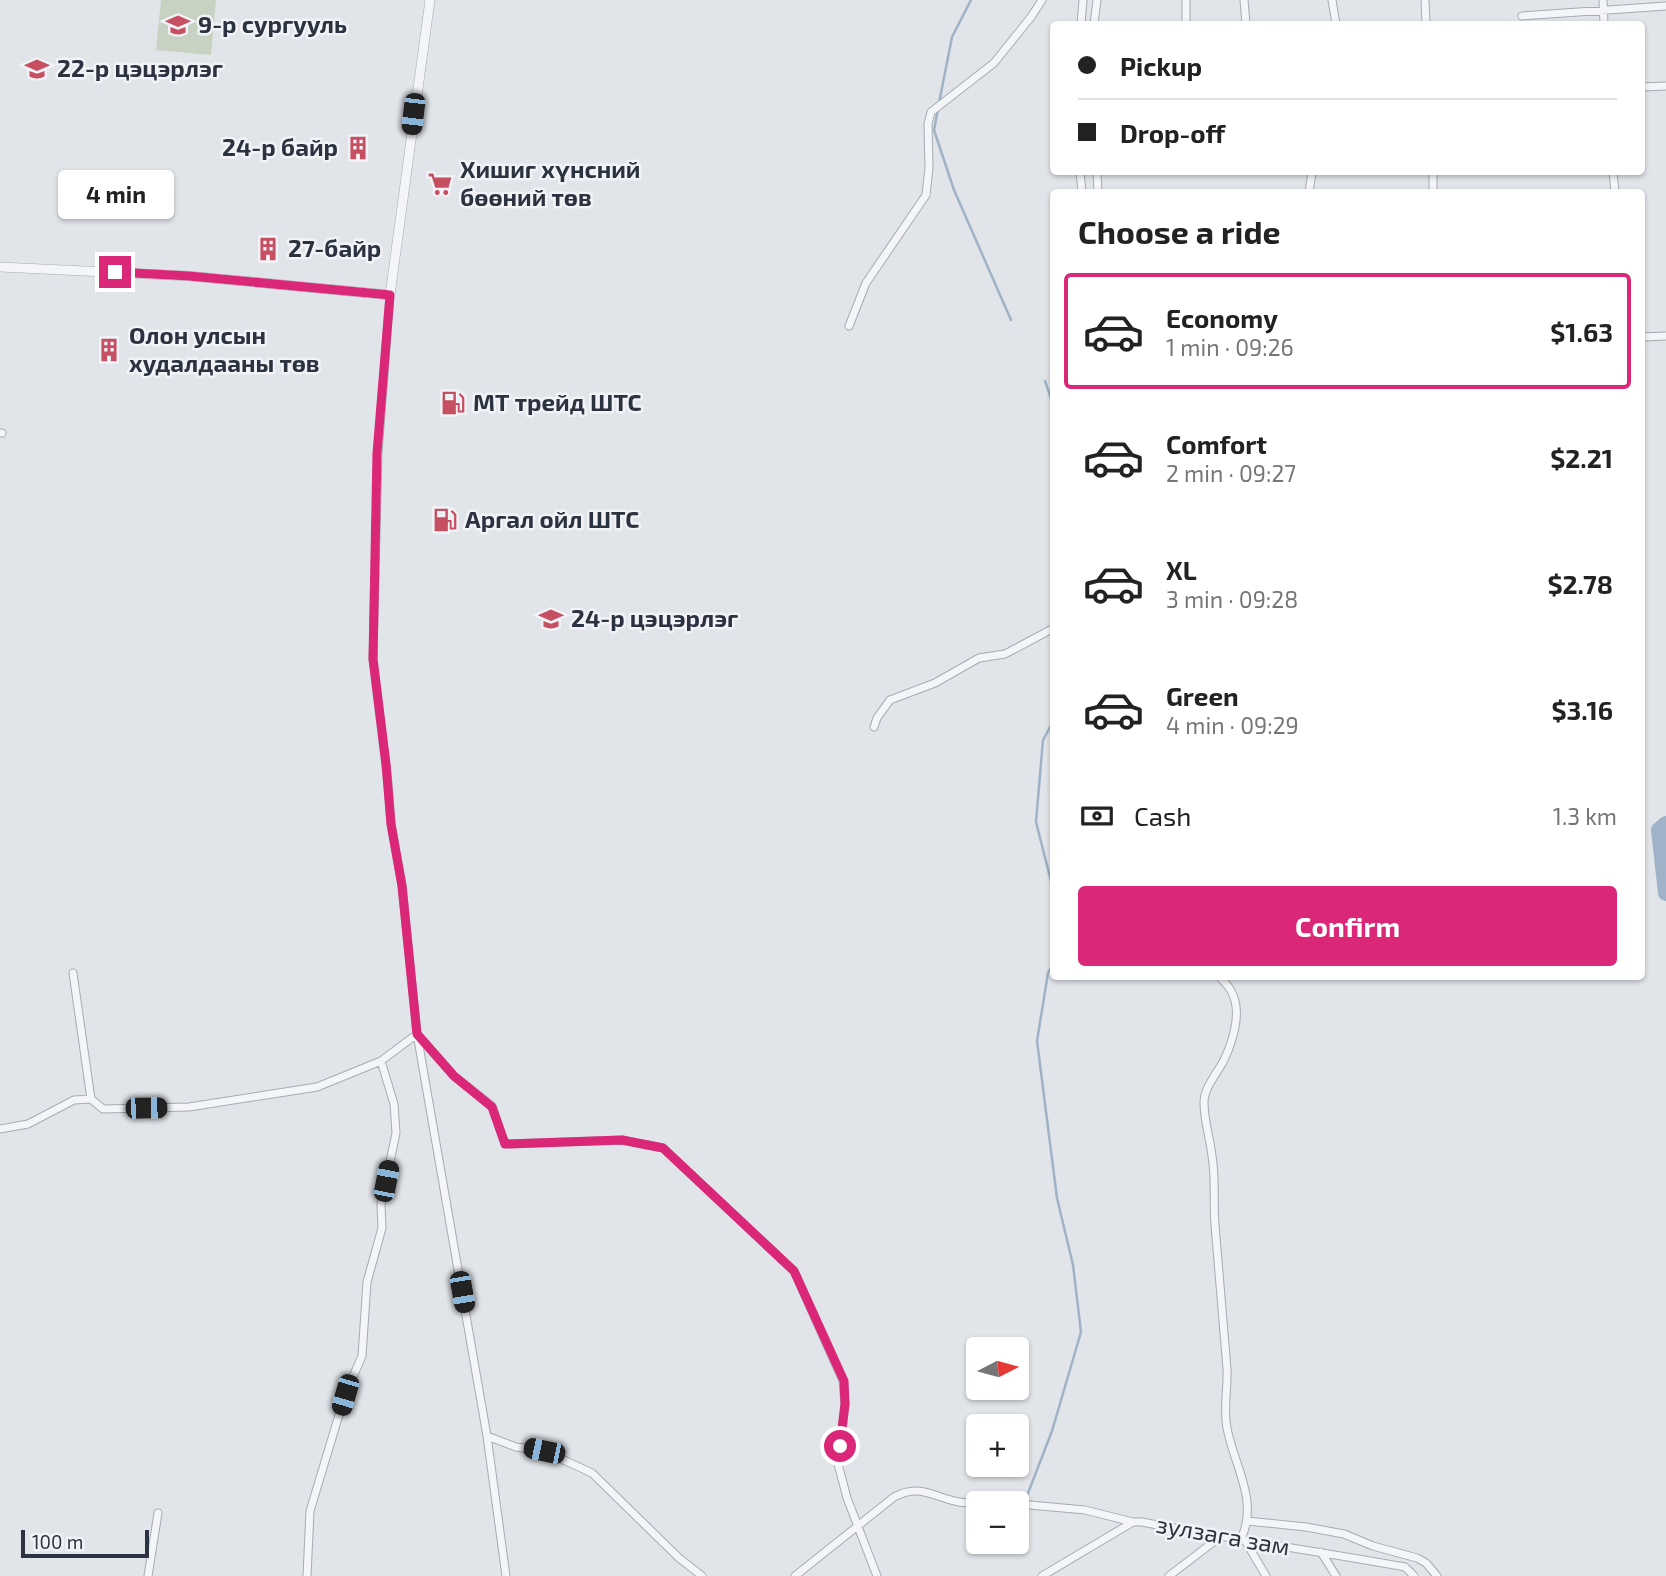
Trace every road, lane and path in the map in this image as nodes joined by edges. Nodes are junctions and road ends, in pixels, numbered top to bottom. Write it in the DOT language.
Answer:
graph roads {
  1 [pos="430,0"];
  2 [pos="1042,0"];
  3 [pos="1083,0"];
  4 [pos="1097,0"];
  5 [pos="1186,0"];
  6 [pos="1244,0"];
  7 [pos="1332,0"];
  8 [pos="1425,0"];
  9 [pos="1603,0"];
  10 [pos="1666,6"];
  11 [pos="1603,10"];
  12 [pos="1522,16"];
  13 [pos="1080,21"];
  14 [pos="1094,21"];
  15 [pos="1186,21"];
  16 [pos="1246,21"];
  17 [pos="1336,21"];
  18 [pos="1426,21"];
  19 [pos="1604,21"];
  20 [pos="1666,86"];
  21 [pos="1645,88"];
  22 [pos="0,267"];
  23 [pos="390,295"];
  24 [pos="849,326"];
  25 [pos="1666,336"];
  26 [pos="1645,337"];
  27 [pos="1050,630"];
  28 [pos="874,727"];
  29 [pos="73,973"];
  30 [pos="1222,980"];
  31 [pos="417,1034"];
  32 [pos="381,1061"];
  33 [pos="91,1098"];
  34 [pos="0,1129"];
  35 [pos="487,1436"];
  36 [pos="966,1502"];
  37 [pos="1029,1505"];
  38 [pos="158,1513"];
  39 [pos="1247,1521"];
  40 [pos="1133,1522"];
  41 [pos="858,1527"];
  42 [pos="1220,1537"];
  43 [pos="1243,1541"];
  44 [pos="1321,1552"];
  45 [pos="1174,1575"];
  46 [pos="148,1576"];
  47 [pos="307,1576"];
  48 [pos="506,1576"];
  49 [pos="702,1576"];
  50 [pos="794,1576"];
  51 [pos="877,1576"];
  52 [pos="1042,1576"];
  53 [pos="1266,1576"];
  54 [pos="1336,1576"];
  55 [pos="1414,1576"];
  56 [pos="1437,1576"];
  1 -- 23 [label="street"];
  2 -- 24 [label="street"];
  3 -- 13 [label="street"];
  4 -- 14 [label="street"];
  5 -- 15 [label="street"];
  6 -- 16 [label="street"];
  7 -- 17 [label="street"];
  8 -- 18 [label="street"];
  9 -- 11 [label="street"];
  10 -- 11 [label="street"];
  11 -- 12 [label="street"];
  11 -- 19 [label="street"];
  20 -- 21 [label="street"];
  22 -- 23 [label="street"];
  23 -- 31 [label="street"];
  25 -- 26 [label="street"];
  27 -- 28 [label="street"];
  29 -- 33 [label="street"];
  30 -- 39 [label="street"];
  31 -- 32 [label="street"];
  31 -- 35 [label="street"];
  31 -- 41 [label="street"];
  32 -- 33 [label="street"];
  32 -- 47 [label="street"];
  33 -- 34 [label="street"];
  35 -- 48 [label="street"];
  35 -- 49 [label="street"];
  36 -- 41 [label="street"];
  37 -- 40 [label="street"];
  38 -- 46 [label="street"];
  39 -- 43 [label="street"];
  39 -- 56 [label="street"];
  40 -- 42 [label="street, зулзага зам"];
  40 -- 52 [label="street, зулзага зам"];
  41 -- 50 [label="street"];
  41 -- 51 [label="street"];
  42 -- 43 [label="street, зулзага зам"];
  42 -- 45 [label="street"];
  43 -- 44 [label="street, зулзага зам"];
  43 -- 53 [label="street"];
  44 -- 54 [label="street"];
  44 -- 55 [label="street, зулзага зам"];
}
